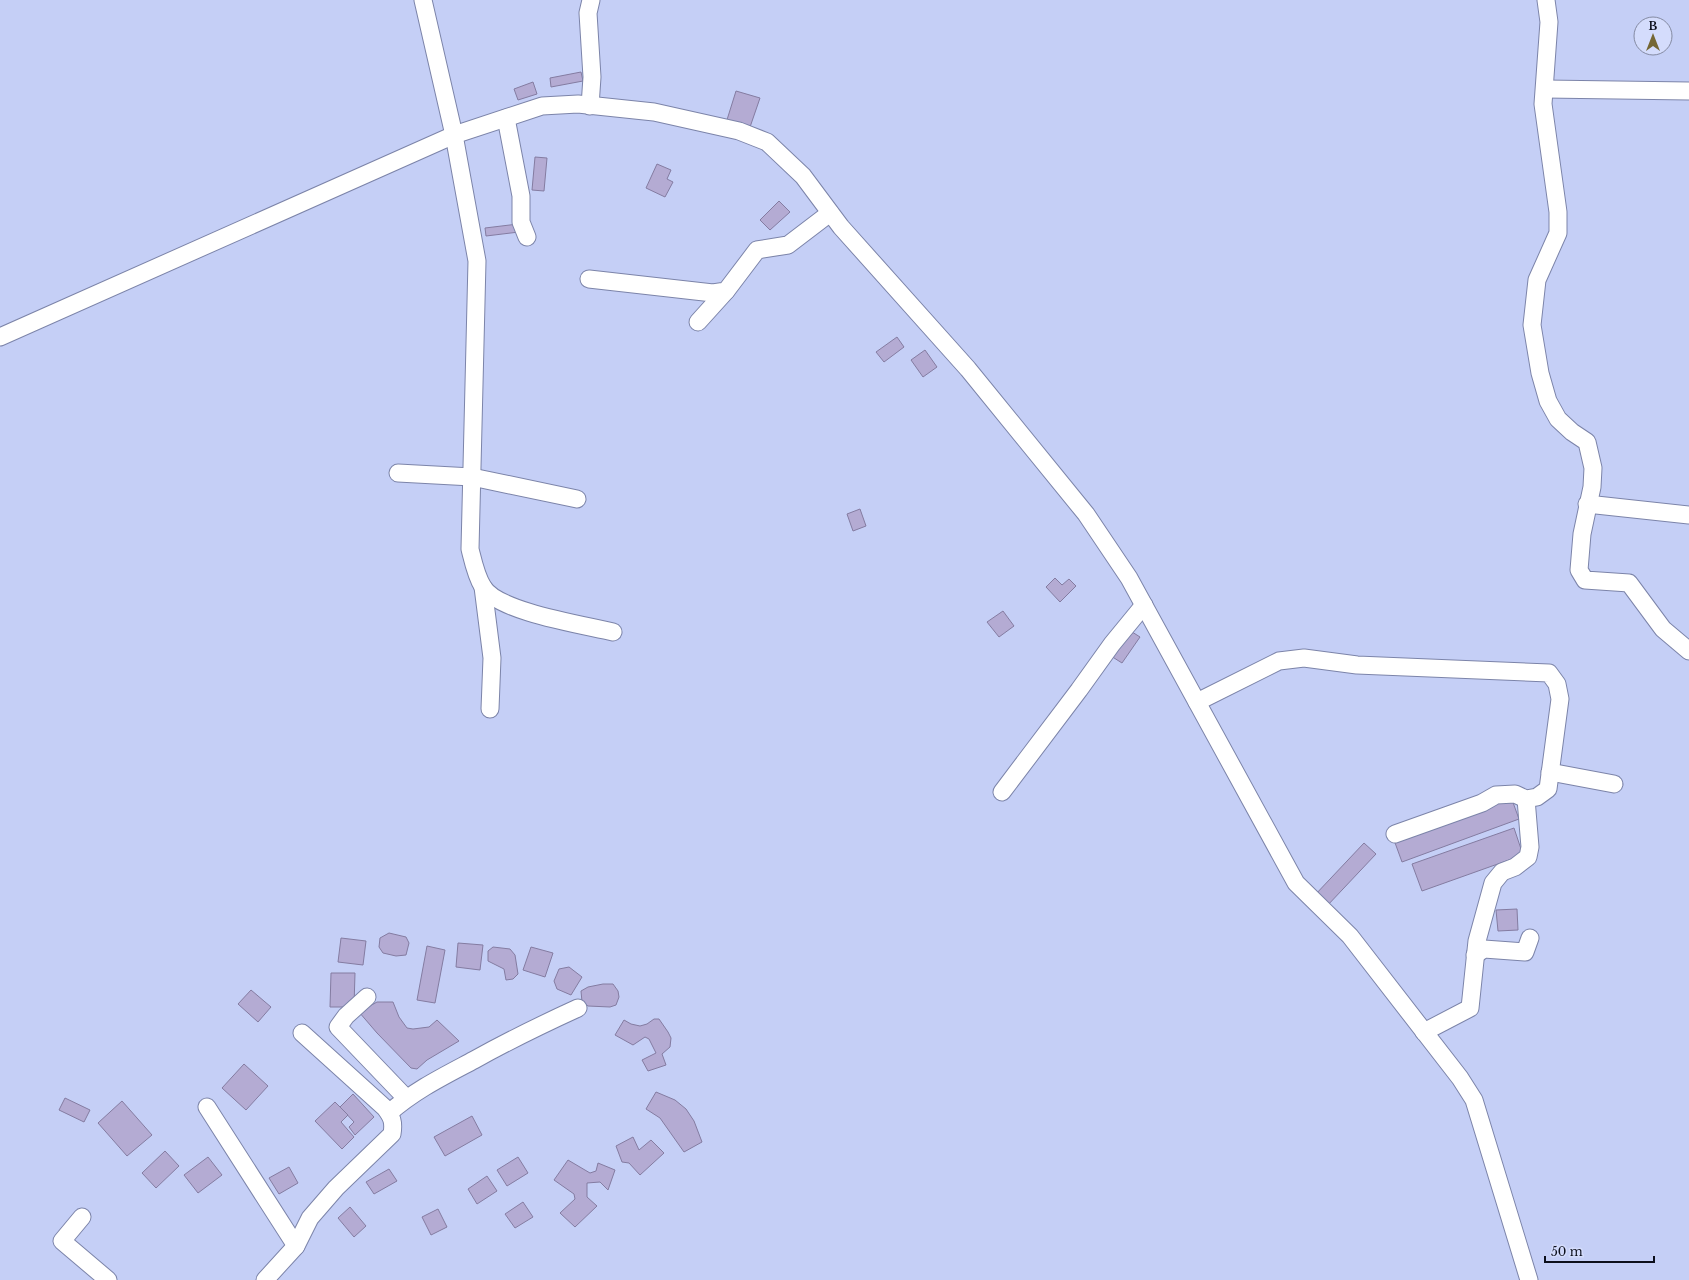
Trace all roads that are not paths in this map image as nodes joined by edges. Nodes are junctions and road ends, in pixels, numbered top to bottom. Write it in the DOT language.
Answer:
graph roads {
  1 [pos="423,0"];
  2 [pos="591,0"];
  3 [pos="1546,0"];
  4 [pos="1545,89"];
  5 [pos="1689,91"];
  6 [pos="590,106"];
  7 [pos="506,118"];
  8 [pos="454,135"];
  9 [pos="830,213"];
  10 [pos="527,237"];
  11 [pos="589,279"];
  12 [pos="726,291"];
  13 [pos="698,322"];
  14 [pos="0,337"];
  15 [pos="398,473"];
  16 [pos="472,477"];
  17 [pos="577,499"];
  18 [pos="1588,504"];
  19 [pos="1689,515"];
  20 [pos="483,587"];
  21 [pos="1144,605"];
  22 [pos="613,632"];
  23 [pos="1689,651"];
  24 [pos="1197,702"];
  25 [pos="490,709"];
  26 [pos="1550,772"];
  27 [pos="1614,784"];
  28 [pos="1002,792"];
  29 [pos="1526,799"];
  30 [pos="1395,834"];
  31 [pos="1530,938"];
  32 [pos="1475,956"];
  33 [pos="367,997"];
  34 [pos="578,1008"];
  35 [pos="1424,1032"];
  36 [pos="302,1033"];
  37 [pos="406,1098"];
  38 [pos="207,1107"];
  39 [pos="389,1113"];
  40 [pos="82,1217"];
  41 [pos="296,1246"];
  42 [pos="108,1280"];
  43 [pos="265,1280"];
  44 [pos="1529,1280"];
  1 -- 8 [label="street"];
  2 -- 6 [label="street"];
  3 -- 4 [label="street"];
  4 -- 5 [label="street"];
  4 -- 18 [label="street"];
  6 -- 7 [label="street"];
  6 -- 9 [label="street"];
  7 -- 8 [label="street"];
  7 -- 10 [label="street"];
  8 -- 14 [label="street"];
  8 -- 16 [label="street"];
  9 -- 12 [label="street"];
  9 -- 21 [label="street"];
  11 -- 12 [label="street"];
  12 -- 13 [label="street"];
  15 -- 16 [label="street"];
  16 -- 17 [label="street"];
  16 -- 20 [label="street"];
  18 -- 19 [label="street"];
  18 -- 23 [label="street"];
  20 -- 22 [label="street"];
  20 -- 25 [label="street"];
  21 -- 24 [label="street"];
  21 -- 28 [label="street"];
  24 -- 26 [label="street"];
  24 -- 35 [label="street"];
  26 -- 27 [label="street"];
  26 -- 29 [label="street"];
  29 -- 30 [label="street"];
  29 -- 32 [label="street"];
  31 -- 32 [label="street"];
  32 -- 35 [label="street"];
  33 -- 37 [label="street"];
  34 -- 37 [label="street"];
  35 -- 44 [label="street"];
  36 -- 39 [label="street"];
  37 -- 39 [label="street"];
  38 -- 41 [label="street"];
  39 -- 41 [label="street"];
  40 -- 42 [label="street"];
  41 -- 43 [label="street"];
}
